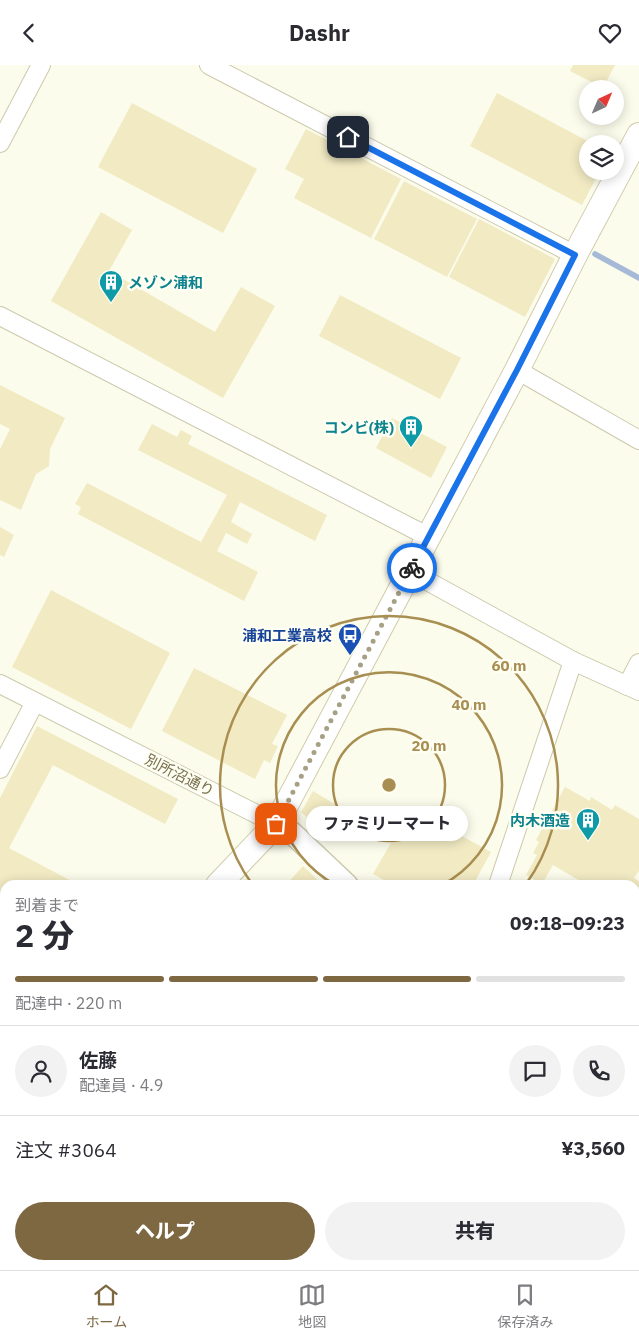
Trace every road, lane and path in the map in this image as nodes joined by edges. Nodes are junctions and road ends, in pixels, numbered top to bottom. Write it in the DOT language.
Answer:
graph roads {
  1 [pos="41,65"];
  2 [pos="209,65"];
  3 [pos="0,143"];
  4 [pos="637,144"];
  5 [pos="575,255"];
  6 [pos="0,316"];
  7 [pos="517,370"];
  8 [pos="639,440"];
  9 [pos="429,537"];
  10 [pos="411,572"];
  11 [pos="573,661"];
  12 [pos="639,663"];
  13 [pos="0,683"];
  14 [pos="633,689"];
  15 [pos="35,702"];
  16 [pos="0,769"];
  17 [pos="276,824"];
  18 [pos="223,880"];
  19 [pos="342,880"];
  20 [pos="500,880"];
  1 -- 3 [label="street"];
  2 -- 5 [label="street"];
  4 -- 5 [label="main road"];
  5 -- 7 [label="main road"];
  6 -- 9 [label="street"];
  7 -- 8 [label="street"];
  7 -- 9 [label="main road"];
  9 -- 10 [label="main road"];
  10 -- 11 [label="street"];
  10 -- 17 [label="main road"];
  11 -- 14 [label="street"];
  11 -- 20 [label="street"];
  12 -- 14 [label="street"];
  13 -- 15 [label="street, 別所沼通り"];
  15 -- 16 [label="street"];
  15 -- 17 [label="street, 別所沼通り"];
  17 -- 18 [label="main road"];
  17 -- 19 [label="street, 別所沼通り"];
}
